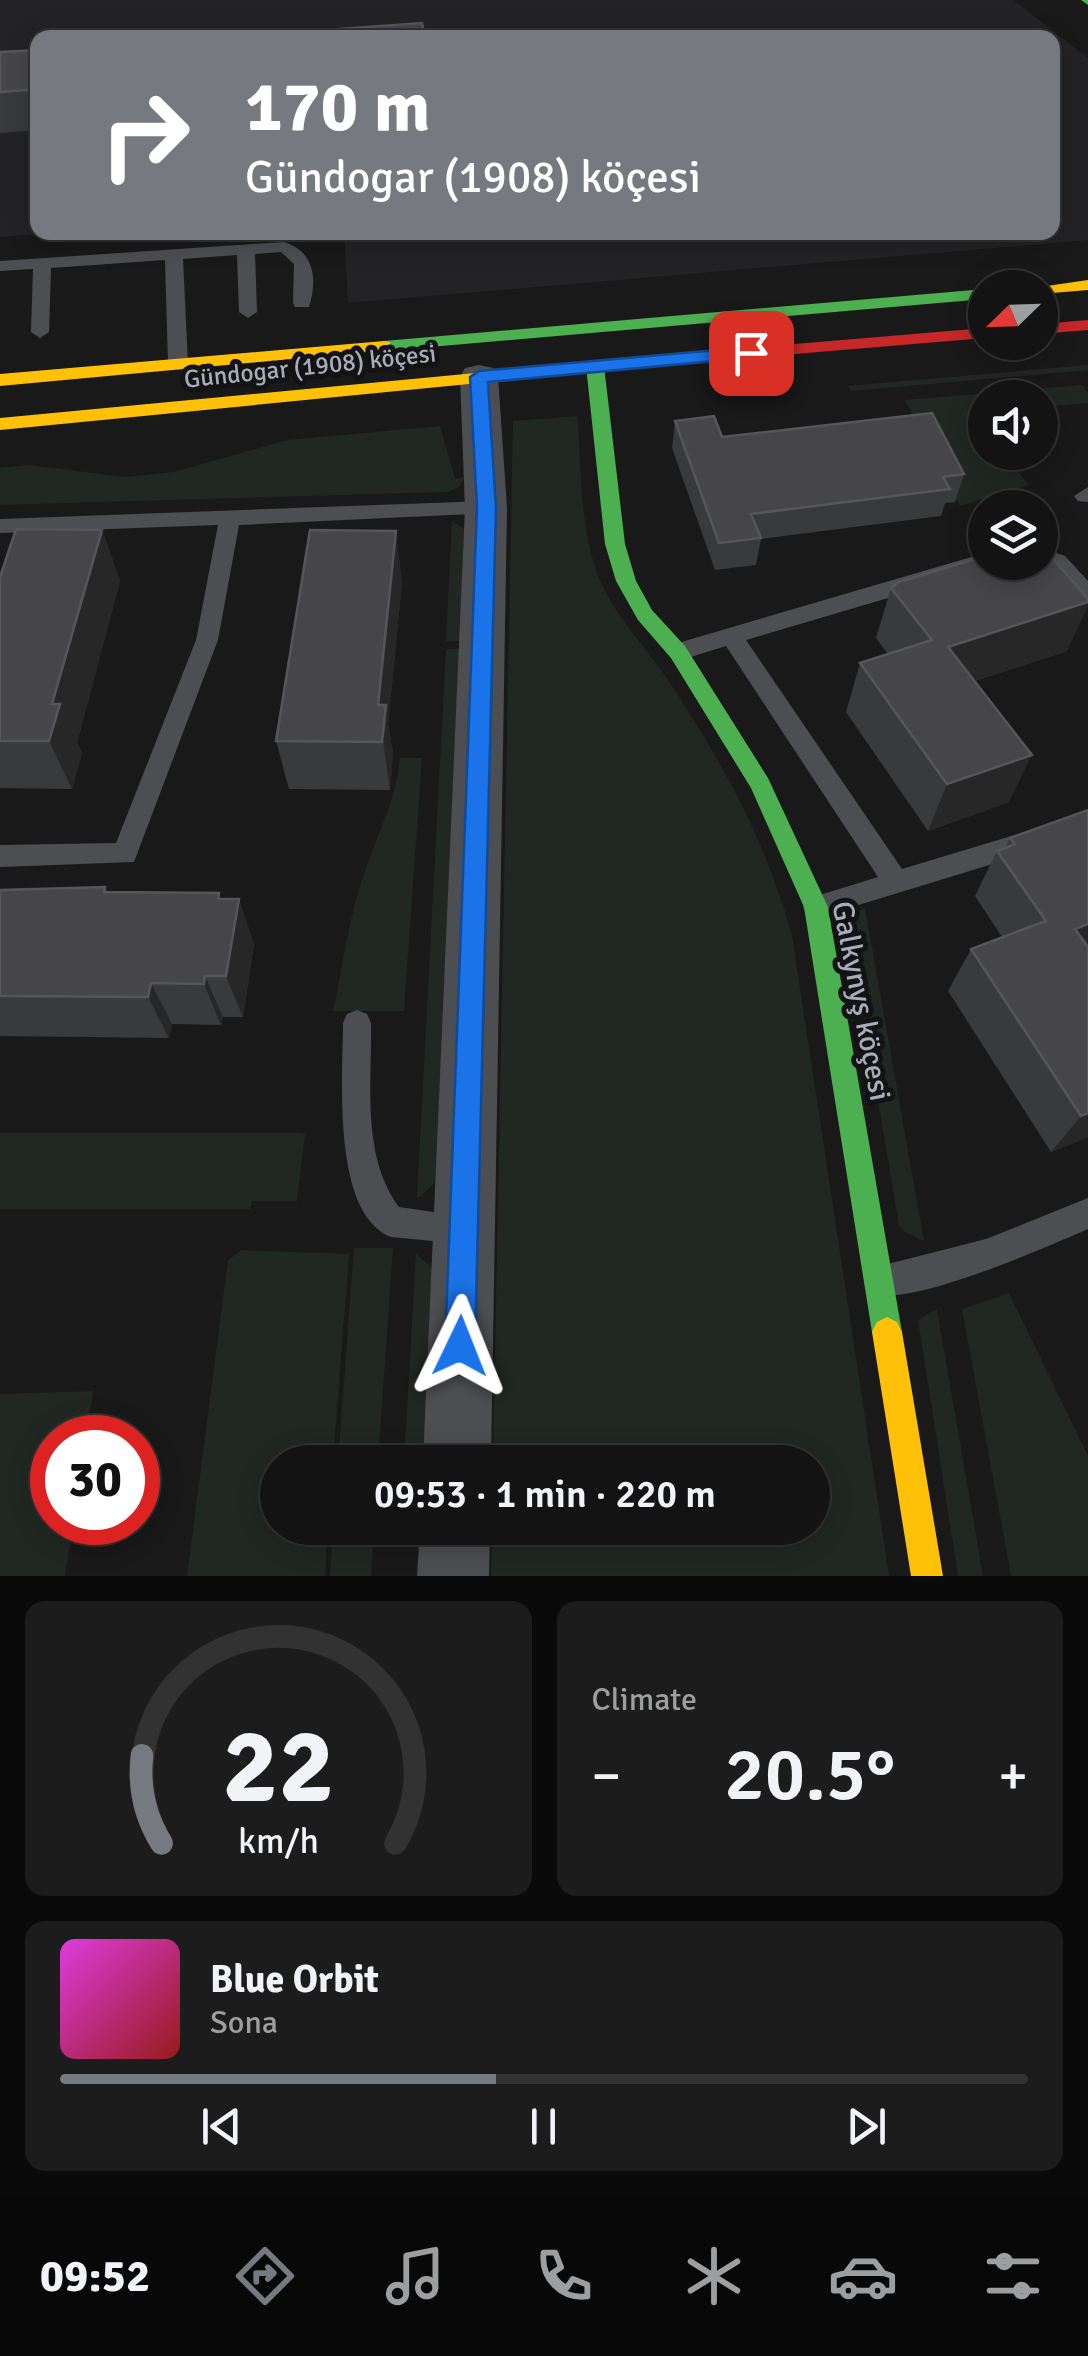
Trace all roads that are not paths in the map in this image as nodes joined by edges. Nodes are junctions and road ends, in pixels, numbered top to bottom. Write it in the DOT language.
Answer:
graph roads {
  1 [pos="246,248"];
  2 [pos="174,252"];
  3 [pos="42,262"];
  4 [pos="0,266"];
  5 [pos="1088,272"];
  6 [pos="1058,284"];
  7 [pos="1088,285"];
  8 [pos="1058,287"];
  9 [pos="968,296"];
  10 [pos="302,303"];
  11 [pos="248,312"];
  12 [pos="1084,326"];
  13 [pos="1058,328"];
  14 [pos="40,332"];
  15 [pos="968,334"];
  16 [pos="478,357"];
  17 [pos="178,364"];
  18 [pos="595,366"];
  19 [pos="0,380"];
  20 [pos="0,424"];
  21 [pos="486,508"];
  22 [pos="230,517"];
  23 [pos="0,526"];
  24 [pos="1058,563"];
  25 [pos="968,567"];
  26 [pos="1088,595"];
  27 [pos="732,637"];
  28 [pos="678,652"];
  29 [pos="1088,824"];
  30 [pos="0,856"];
  31 [pos="897,883"];
  32 [pos="816,906"];
  33 [pos="357,1024"];
  34 [pos="1088,1213"];
  35 [pos="464,1229"];
  36 [pos="880,1282"];
  37 [pos="458,1445"];
  38 [pos="454,1545"];
  39 [pos="453,1576"];
  40 [pos="927,1576"];
  1 -- 2 [label="lane"];
  1 -- 10 [label="lane"];
  1 -- 11 [label="lane"];
  2 -- 3 [label="lane"];
  2 -- 17 [label="lane"];
  3 -- 4 [label="lane"];
  3 -- 14 [label="lane"];
  5 -- 6 [label="main road"];
  7 -- 8 [label="main road"];
  9 -- 16 [label="main road, Gündogar (1908) köçesi"];
  12 -- 13 [label="main road"];
  15 -- 18 [label="main road, Gündogar (1908) köçesi"];
  16 -- 17 [label="main road, Gündogar (1908) köçesi"];
  16 -- 18 [label="main road, Gündogar (1908) köçesi"];
  16 -- 20 [label="main road, Gündogar (1908) köçesi"];
  16 -- 21 [label="street"];
  17 -- 19 [label="main road, Gündogar (1908) köçesi"];
  18 -- 28 [label="main road, Galkynyş köçesi"];
  21 -- 22 [label="lane"];
  21 -- 35 [label="street"];
  22 -- 23 [label="lane"];
  22 -- 30 [label="lane"];
  24 -- 26 [label="lane"];
  25 -- 27 [label="lane"];
  27 -- 28 [label="lane"];
  27 -- 31 [label="lane"];
  28 -- 32 [label="main road, Galkynyş köçesi"];
  29 -- 31 [label="lane"];
  31 -- 32 [label="lane"];
  32 -- 36 [label="main road, Galkynyş köçesi"];
  33 -- 35 [label="lane"];
  34 -- 36 [label="lane"];
  35 -- 37 [label="street"];
  36 -- 40 [label="main road, Galkynyş köçesi"];
  38 -- 39 [label="street"];
}
